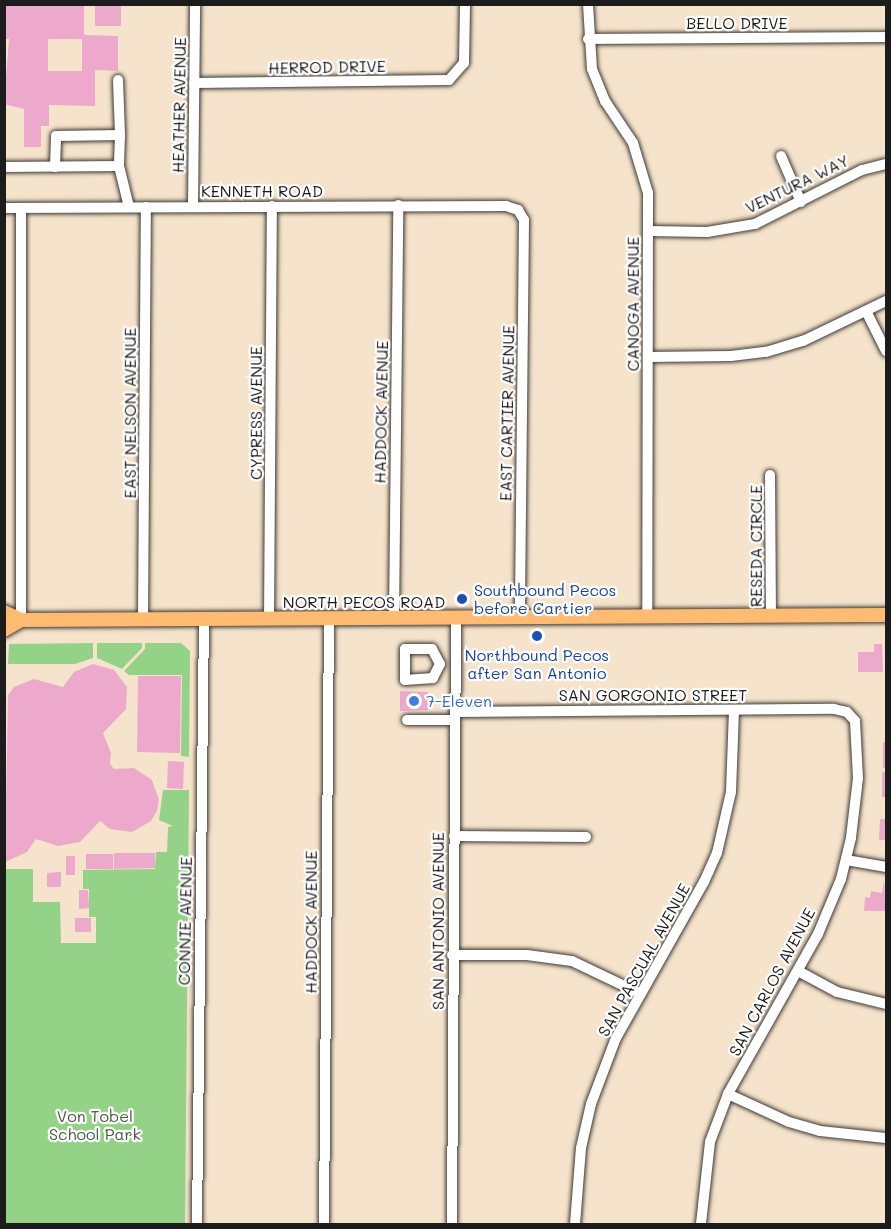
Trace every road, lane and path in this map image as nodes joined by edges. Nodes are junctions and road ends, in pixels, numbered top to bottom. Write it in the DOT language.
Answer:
graph roads {
  1 [pos="195,4"];
  2 [pos="465,4"];
  3 [pos="588,4"];
  4 [pos="886,38"];
  5 [pos="588,39"];
  6 [pos="118,80"];
  7 [pos="194,83"];
  8 [pos="120,135"];
  9 [pos="781,156"];
  10 [pos="886,164"];
  11 [pos="119,166"];
  12 [pos="4,167"];
  13 [pos="55,167"];
  14 [pos="801,202"];
  15 [pos="398,205"];
  16 [pos="272,206"];
  17 [pos="129,207"];
  18 [pos="146,207"];
  19 [pos="193,207"];
  20 [pos="4,208"];
  21 [pos="21,208"];
  22 [pos="518,210"];
  23 [pos="648,231"];
  24 [pos="886,301"];
  25 [pos="866,311"];
  26 [pos="886,351"];
  27 [pos="648,357"];
  28 [pos="770,475"];
  29 [pos="4,612"];
  30 [pos="886,615"];
  31 [pos="520,617"];
  32 [pos="647,617"];
  33 [pos="771,617"];
  34 [pos="143,618"];
  35 [pos="204,618"];
  36 [pos="456,618"];
  37 [pos="270,619"];
  38 [pos="328,619"];
  39 [pos="394,619"];
  40 [pos="21,620"];
  41 [pos="4,630"];
  42 [pos="440,664"];
  43 [pos="455,664"];
  44 [pos="735,710"];
  45 [pos="455,716"];
  46 [pos="851,716"];
  47 [pos="407,720"];
  48 [pos="454,836"];
  49 [pos="586,837"];
  50 [pos="846,860"];
  51 [pos="886,867"];
  52 [pos="452,955"];
  53 [pos="798,971"];
  54 [pos="641,994"];
  55 [pos="886,1004"];
  56 [pos="728,1094"];
  57 [pos="886,1138"];
  58 [pos="197,1224"];
  59 [pos="324,1224"];
  60 [pos="452,1224"];
  61 [pos="575,1224"];
  62 [pos="701,1224"];
  1 -- 7 [label="street, HEATHER AVENUE"];
  2 -- 7 [label="street, HERROD DRIVE"];
  3 -- 5 [label="street, CANOGA AVENUE"];
  4 -- 5 [label="street, BELLO DRIVE"];
  5 -- 23 [label="street, CANOGA AVENUE"];
  6 -- 8 [label="street"];
  7 -- 19 [label="street, HEATHER AVENUE"];
  8 -- 11 [label="street"];
  8 -- 13 [label="street"];
  9 -- 14 [label="street"];
  10 -- 14 [label="street, VENTURA WAY"];
  11 -- 13 [label="street"];
  11 -- 17 [label="street"];
  12 -- 13 [label="street"];
  14 -- 23 [label="street, VENTURA WAY"];
  15 -- 16 [label="street, KENNETH ROAD"];
  15 -- 22 [label="street, KENNETH ROAD"];
  15 -- 39 [label="street, HADDOCK AVENUE"];
  16 -- 19 [label="street, KENNETH ROAD"];
  16 -- 37 [label="street, CYPRESS AVENUE"];
  17 -- 18 [label="street, KENNETH ROAD"];
  17 -- 21 [label="street, KENNETH ROAD"];
  18 -- 19 [label="street, KENNETH ROAD"];
  18 -- 34 [label="street, EAST NELSON AVENUE"];
  20 -- 21 [label="street, KENNETH ROAD"];
  21 -- 40 [label="street"];
  22 -- 31 [label="street, EAST CARTIER AVENUE"];
  23 -- 27 [label="street, CANOGA AVENUE"];
  24 -- 25 [label="street"];
  25 -- 26 [label="street"];
  25 -- 27 [label="street"];
  27 -- 32 [label="street, CANOGA AVENUE"];
  28 -- 33 [label="street, RESEDA CIRCLE"];
  29 -- 40 [label="main road, NORTH PECOS ROAD"];
  30 -- 33 [label="main road, NORTH PECOS ROAD"];
  31 -- 32 [label="main road, NORTH PECOS ROAD"];
  31 -- 36 [label="main road, NORTH PECOS ROAD"];
  32 -- 33 [label="main road, NORTH PECOS ROAD"];
  34 -- 35 [label="main road, NORTH PECOS ROAD"];
  34 -- 40 [label="main road, NORTH PECOS ROAD"];
  35 -- 37 [label="main road, NORTH PECOS ROAD"];
  35 -- 58 [label="street, CONNIE AVENUE"];
  36 -- 39 [label="main road, NORTH PECOS ROAD"];
  36 -- 43 [label="street, SAN ANTONIO AVENUE"];
  37 -- 38 [label="main road, NORTH PECOS ROAD"];
  38 -- 39 [label="main road, NORTH PECOS ROAD"];
  38 -- 59 [label="street, HADDOCK AVENUE"];
  40 -- 41 [label="main road, NORTH PECOS ROAD"];
  42 -- 43 [label="street"];
  43 -- 45 [label="street, SAN ANTONIO AVENUE"];
  44 -- 45 [label="street, SAN GORGONIO STREET"];
  44 -- 46 [label="street, SAN GORGONIO STREET"];
  44 -- 54 [label="street, SAN PASCUAL AVENUE"];
  45 -- 47 [label="street, SAN GORGONIO STREET"];
  45 -- 48 [label="street, SAN ANTONIO AVENUE"];
  46 -- 50 [label="street, SAN CARLOS AVENUE"];
  48 -- 49 [label="street"];
  48 -- 52 [label="street, SAN ANTONIO AVENUE"];
  50 -- 51 [label="street"];
  50 -- 53 [label="street, SAN CARLOS AVENUE"];
  52 -- 54 [label="street"];
  52 -- 60 [label="street, SAN ANTONIO AVENUE"];
  53 -- 55 [label="street"];
  53 -- 56 [label="street, SAN CARLOS AVENUE"];
  54 -- 61 [label="street, SAN PASCUAL AVENUE"];
  56 -- 57 [label="street"];
  56 -- 62 [label="street, SAN CARLOS AVENUE"];
}
